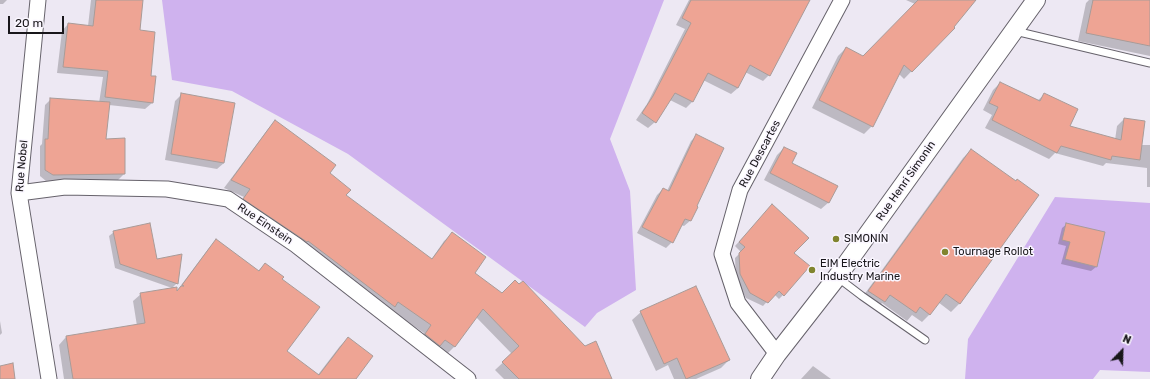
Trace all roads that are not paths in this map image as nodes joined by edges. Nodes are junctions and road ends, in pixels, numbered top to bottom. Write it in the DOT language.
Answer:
graph roads {
  1 [pos="38,0"];
  2 [pos="842,0"];
  3 [pos="1036,0"];
  4 [pos="1013,31"];
  5 [pos="1150,63"];
  6 [pos="19,193"];
  7 [pos="837,277"];
  8 [pos="925,340"];
  9 [pos="777,354"];
  10 [pos="49,379"];
  11 [pos="468,379"];
  12 [pos="760,379"];
  1 -- 6 [label="street, Rue Nobel"];
  2 -- 9 [label="street, Rue Descartes"];
  3 -- 4 [label="street, Rue Henri Simonin"];
  4 -- 5 [label="lane"];
  4 -- 7 [label="street, Rue Henri Simonin"];
  6 -- 10 [label="street, Rue Nobel"];
  6 -- 11 [label="street, Rue Einstein"];
  7 -- 8 [label="lane"];
  7 -- 9 [label="street, Rue Henri Simonin"];
  9 -- 12 [label="street, Rue Henri Simonin"];
}
